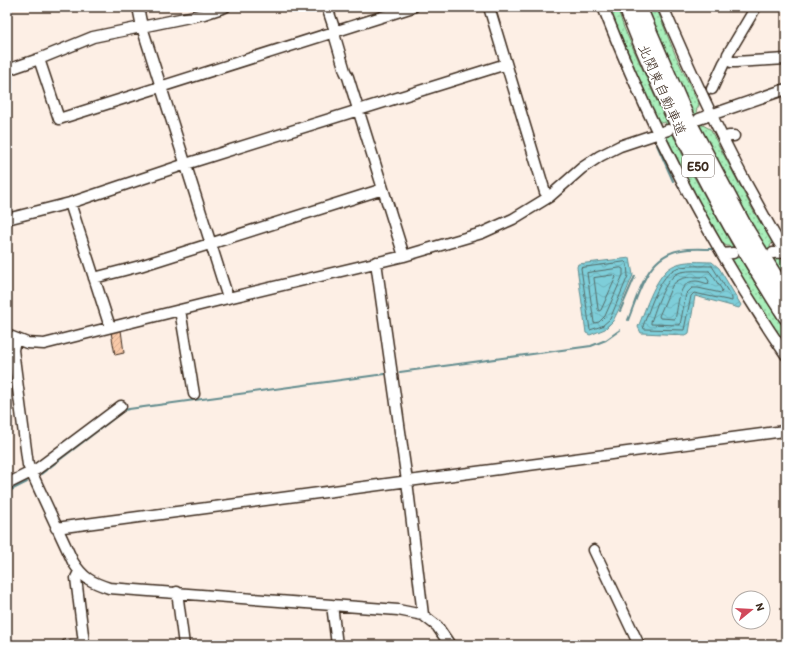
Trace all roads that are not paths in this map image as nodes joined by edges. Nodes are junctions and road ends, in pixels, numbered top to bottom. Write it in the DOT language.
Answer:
graph roads {
  1 [pos="138,7"];
  2 [pos="225,7"];
  3 [pos="327,7"];
  4 [pos="413,7"];
  5 [pos="489,7"];
  6 [pos="603,7"];
  7 [pos="626,7"];
  8 [pos="639,7"];
  9 [pos="663,7"];
  10 [pos="756,7"];
  11 [pos="142,27"];
  12 [pos="335,32"];
  13 [pos="40,59"];
  14 [pos="728,59"];
  15 [pos="786,59"];
  16 [pos="506,64"];
  17 [pos="7,70"];
  18 [pos="162,86"];
  19 [pos="712,89"];
  20 [pos="786,89"];
  21 [pos="358,110"];
  22 [pos="712,116"];
  23 [pos="699,119"];
  24 [pos="668,130"];
  25 [pos="658,134"];
  26 [pos="734,136"];
  27 [pos="723,138"];
  28 [pos="186,164"];
  29 [pos="383,189"];
  30 [pos="549,197"];
  31 [pos="70,202"];
  32 [pos="7,219"];
  33 [pos="210,243"];
  34 [pos="773,252"];
  35 [pos="785,253"];
  36 [pos="404,256"];
  37 [pos="376,262"];
  38 [pos="94,278"];
  39 [pos="786,294"];
  40 [pos="228,298"];
  41 [pos="180,310"];
  42 [pos="786,317"];
  43 [pos="110,327"];
  44 [pos="11,337"];
  45 [pos="786,355"];
  46 [pos="194,394"];
  47 [pos="121,406"];
  48 [pos="786,432"];
  49 [pos="31,472"];
  50 [pos="407,481"];
  51 [pos="7,484"];
  52 [pos="56,528"];
  53 [pos="594,550"];
  54 [pos="79,572"];
  55 [pos="177,592"];
  56 [pos="332,605"];
  57 [pos="423,615"];
  58 [pos="67,645"];
  59 [pos="184,645"];
  60 [pos="337,645"];
  61 [pos="450,645"];
  62 [pos="639,645"];
  1 -- 11 [label="street"];
  2 -- 11 [label="street"];
  3 -- 12 [label="street"];
  4 -- 12 [label="street"];
  5 -- 16 [label="street"];
  6 -- 25 [label="street"];
  7 -- 42 [label="highway, 北関東自動車道 / E50"];
  8 -- 39 [label="highway, 北関東自動車道 / E50"];
  9 -- 22 [label="street"];
  10 -- 14 [label="street"];
  11 -- 13 [label="street"];
  11 -- 18 [label="street"];
  12 -- 18 [label="street"];
  12 -- 21 [label="street"];
  13 -- 17 [label="street"];
  13 -- 18 [label="street"];
  14 -- 15 [label="street"];
  14 -- 19 [label="street"];
  16 -- 21 [label="street"];
  16 -- 30 [label="street"];
  18 -- 28 [label="street"];
  20 -- 22 [label="street"];
  21 -- 28 [label="street"];
  21 -- 29 [label="street"];
  22 -- 23 [label="street"];
  22 -- 27 [label="street"];
  24 -- 25 [label="street"];
  25 -- 30 [label="street"];
  25 -- 45 [label="street"];
  26 -- 27 [label="street"];
  27 -- 35 [label="street"];
  28 -- 31 [label="street"];
  28 -- 33 [label="street"];
  29 -- 33 [label="street"];
  29 -- 36 [label="street"];
  30 -- 36 [label="street"];
  31 -- 32 [label="street"];
  31 -- 38 [label="street"];
  33 -- 38 [label="street"];
  33 -- 40 [label="street"];
  34 -- 35 [label="street"];
  36 -- 37 [label="street"];
  37 -- 40 [label="street"];
  37 -- 50 [label="street"];
  38 -- 43 [label="street"];
  40 -- 41 [label="street"];
  41 -- 43 [label="street"];
  41 -- 46 [label="street"];
  43 -- 44 [label="street"];
  44 -- 49 [label="street"];
  47 -- 49 [label="street"];
  48 -- 50 [label="street"];
  49 -- 51 [label="street"];
  49 -- 52 [label="street"];
  50 -- 52 [label="street"];
  50 -- 57 [label="street"];
  52 -- 54 [label="street"];
  53 -- 62 [label="street"];
  54 -- 55 [label="street"];
  54 -- 58 [label="street"];
  55 -- 56 [label="street"];
  55 -- 59 [label="street"];
  56 -- 57 [label="street"];
  56 -- 60 [label="street"];
  57 -- 61 [label="street"];
}
